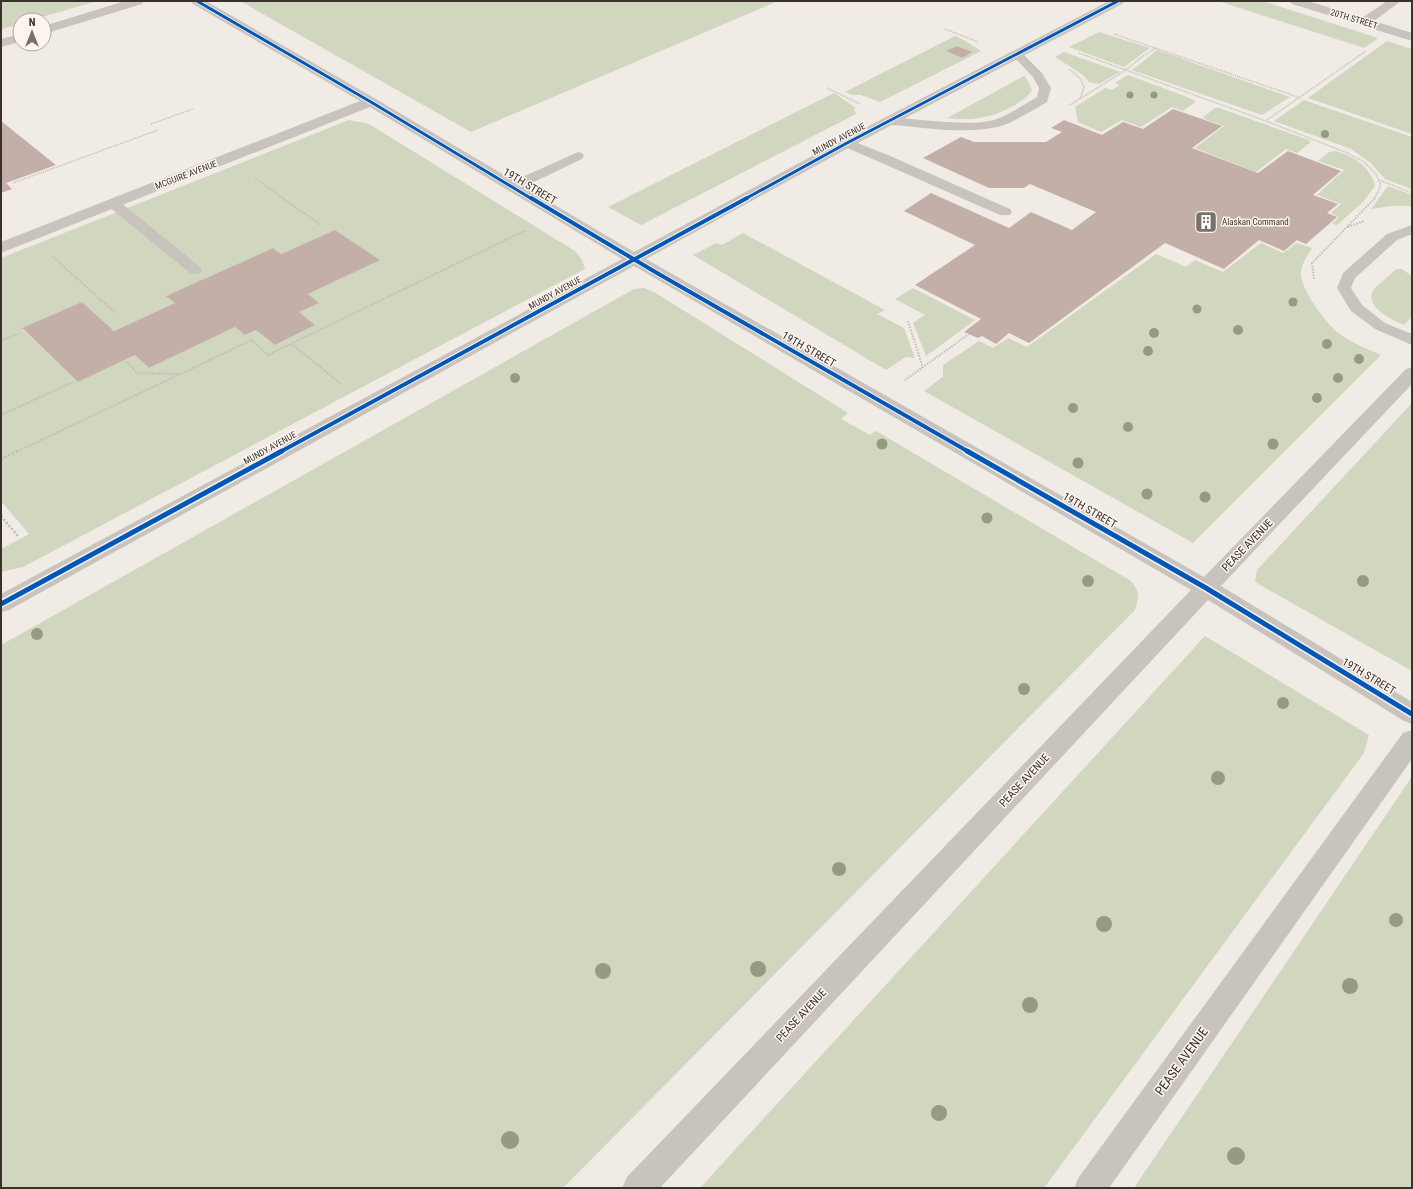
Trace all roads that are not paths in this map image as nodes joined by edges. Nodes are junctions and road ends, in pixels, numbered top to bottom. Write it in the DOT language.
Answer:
graph roads {
  1 [pos="138,1"];
  2 [pos="196,1"];
  3 [pos="1118,1"];
  4 [pos="1296,1"];
  5 [pos="1395,1"];
  6 [pos="1364,22"];
  7 [pos="52,28"];
  8 [pos="1412,37"];
  9 [pos="12,40"];
  10 [pos="1,43"];
  11 [pos="1018,55"];
  12 [pos="371,102"];
  13 [pos="890,121"];
  14 [pos="847,143"];
  15 [pos="578,156"];
  16 [pos="512,186"];
  17 [pos="114,204"];
  18 [pos="1005,212"];
  19 [pos="1412,230"];
  20 [pos="1,248"];
  21 [pos="634,259"];
  22 [pos="195,270"];
  23 [pos="1412,340"];
  24 [pos="1412,373"];
  25 [pos="1206,588"];
  26 [pos="1,604"];
  27 [pos="1412,714"];
  28 [pos="1412,740"];
  29 [pos="638,1188"];
  30 [pos="1090,1188"];
  1 -- 7 [label="street"];
  2 -- 12 [label="street, 19TH STREET"];
  3 -- 11 [label="street, MUNDY AVENUE"];
  4 -- 6 [label="street, 20TH STREET"];
  5 -- 6 [label="street"];
  6 -- 8 [label="street, 20TH STREET"];
  9 -- 10 [label="street"];
  11 -- 13 [label="street, MUNDY AVENUE"];
  11 -- 13 [label="lane"];
  12 -- 16 [label="street, 19TH STREET"];
  12 -- 17 [label="street, MCGUIRE AVENUE"];
  13 -- 14 [label="street, MUNDY AVENUE"];
  14 -- 18 [label="lane"];
  14 -- 21 [label="street, MUNDY AVENUE"];
  15 -- 16 [label="lane"];
  16 -- 21 [label="street, 19TH STREET"];
  17 -- 20 [label="street, MCGUIRE AVENUE"];
  17 -- 22 [label="lane"];
  19 -- 23 [label="lane"];
  21 -- 25 [label="street, 19TH STREET"];
  21 -- 26 [label="street, MUNDY AVENUE"];
  24 -- 25 [label="street, PEASE AVENUE"];
  25 -- 27 [label="street, 19TH STREET"];
  25 -- 29 [label="street, PEASE AVENUE"];
  28 -- 30 [label="street, PEASE AVENUE"];
}
